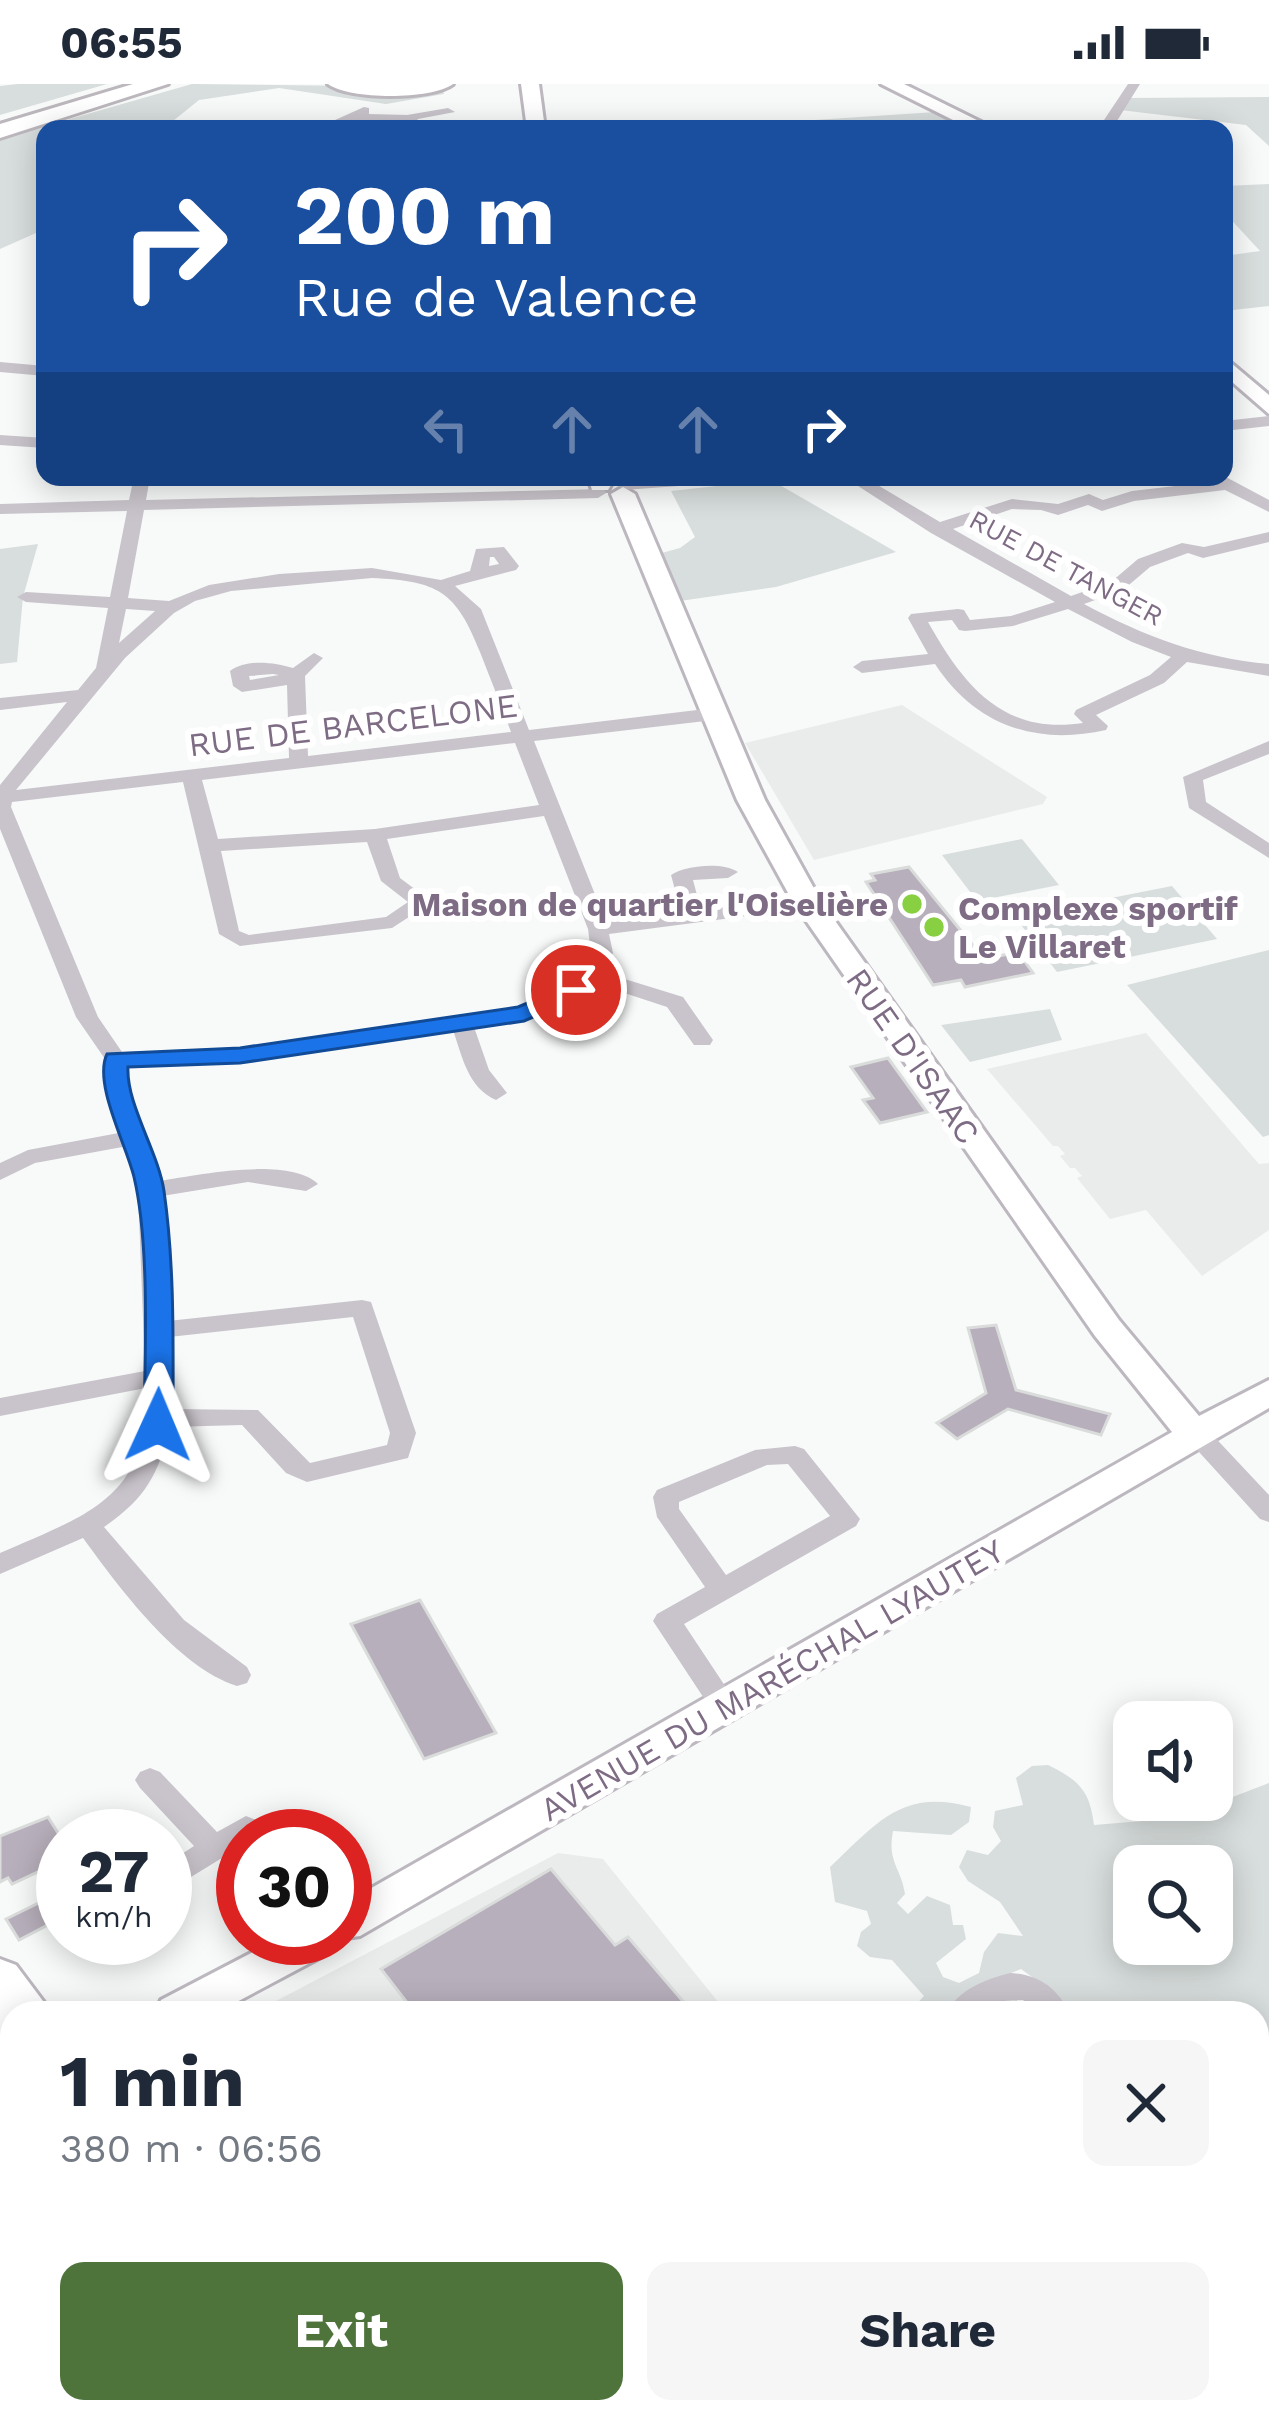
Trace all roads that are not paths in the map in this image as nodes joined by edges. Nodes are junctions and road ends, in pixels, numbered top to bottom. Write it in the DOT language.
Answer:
graph roads {
  1 [pos="340,84"];
  2 [pos="410,84"];
  3 [pos="442,84"];
  4 [pos="890,84"];
  5 [pos="1134,84"];
  6 [pos="147,85"];
  7 [pos="520,85"];
  8 [pos="369,96"];
  9 [pos="448,112"];
  10 [pos="349,117"];
  11 [pos="342,120"];
  12 [pos="373,120"];
  13 [pos="419,120"];
  14 [pos="534,120"];
  15 [pos="967,120"];
  16 [pos="1111,120"];
  17 [pos="0,126"];
  18 [pos="0,367"];
  19 [pos="36,370"];
  20 [pos="1233,373"];
  21 [pos="1269,407"];
  22 [pos="1269,421"];
  23 [pos="1233,424"];
  24 [pos="0,440"];
  25 [pos="36,442"];
  26 [pos="140,486"];
  27 [pos="436,486"];
  28 [pos="867,486"];
  29 [pos="1190,486"];
  30 [pos="1228,486"];
  31 [pos="611,487"];
  32 [pos="435,498"];
  33 [pos="137,504"];
  34 [pos="1269,508"];
  35 [pos="0,509"];
  36 [pos="1269,521"];
  37 [pos="937,529"];
  38 [pos="1269,537"];
  39 [pos="478,573"];
  40 [pos="441,585"];
  41 [pos="26,597"];
  42 [pos="118,603"];
  43 [pos="1069,603"];
  44 [pos="168,606"];
  45 [pos="1184,656"];
  46 [pos="314,658"];
  47 [pos="938,658"];
  48 [pos="862,668"];
  49 [pos="105,669"];
  50 [pos="1269,670"];
  51 [pos="88,694"];
  52 [pos="0,704"];
  53 [pos="714,714"];
  54 [pos="523,736"];
  55 [pos="1269,747"];
  56 [pos="299,763"];
  57 [pos="191,774"];
  58 [pos="1,798"];
  59 [pos="550,809"];
  60 [pos="375,835"];
  61 [pos="8,843"];
  62 [pos="210,846"];
  63 [pos="1269,852"];
  64 [pos="728,872"];
  65 [pos="807,902"];
  66 [pos="692,916"];
  67 [pos="598,929"];
  68 [pos="590,975"];
  69 [pos="461,1022"];
  70 [pos="701,1040"];
  71 [pos="116,1059"];
  72 [pos="496,1093"];
  73 [pos="137,1137"];
  74 [pos="0,1173"];
  75 [pos="306,1184"];
  76 [pos="150,1190"];
  77 [pos="159,1330"];
  78 [pos="160,1376"];
  79 [pos="1269,1392"];
  80 [pos="0,1407"];
  81 [pos="160,1418"];
  82 [pos="1198,1435"];
  83 [pos="1269,1512"];
  84 [pos="88,1525"];
  85 [pos="0,1564"];
  86 [pos="720,1588"];
  87 [pos="237,1676"];
  88 [pos="725,1707"];
  89 [pos="150,1780"];
  90 [pos="215,1849"];
  91 [pos="192,1864"];
  92 [pos="372,1909"];
  93 [pos="268,1965"];
  94 [pos="199,2001"];
  95 [pos="976,2001"];
  96 [pos="1044,2001"];
  1 -- 3 [label="highway"];
  2 -- 8 [label="highway"];
  4 -- 15 [label="street"];
  5 -- 16 [label="street"];
  6 -- 17 [label="highway"];
  7 -- 14 [label="street"];
  8 -- 10 [label="street"];
  9 -- 13 [label="street"];
  10 -- 11 [label="street"];
  10 -- 12 [label="street"];
  18 -- 19 [label="street"];
  20 -- 21 [label="street"];
  22 -- 23 [label="street"];
  24 -- 25 [label="street"];
  26 -- 33 [label="street"];
  27 -- 32 [label="street"];
  28 -- 37 [label="street, RUE DE TANGER"];
  29 -- 37 [label="street"];
  30 -- 34 [label="street"];
  31 -- 32 [label="street"];
  31 -- 53 [label="street, RUE D'ISAAC"];
  32 -- 33 [label="street"];
  33 -- 35 [label="street"];
  33 -- 42 [label="street"];
  34 -- 36 [label="street"];
  37 -- 43 [label="street, RUE DE TANGER"];
  38 -- 43 [label="street"];
  39 -- 40 [label="street"];
  40 -- 44 [label="street"];
  40 -- 54 [label="street"];
  41 -- 42 [label="street"];
  42 -- 44 [label="street"];
  42 -- 49 [label="street"];
  43 -- 45 [label="street, RUE DE TANGER"];
  43 -- 47 [label="street"];
  44 -- 49 [label="street"];
  45 -- 47 [label="street"];
  45 -- 50 [label="street, RUE DE TANGER"];
  46 -- 56 [label="street"];
  47 -- 48 [label="street"];
  49 -- 51 [label="street"];
  51 -- 52 [label="street"];
  51 -- 58 [label="street"];
  53 -- 54 [label="street, RUE DE BARCELONE"];
  53 -- 65 [label="street, RUE D'ISAAC"];
  54 -- 56 [label="street, RUE DE BARCELONE"];
  54 -- 59 [label="street"];
  55 -- 63 [label="street"];
  56 -- 57 [label="street, RUE DE BARCELONE"];
  57 -- 58 [label="street, RUE DE BARCELONE"];
  57 -- 62 [label="street"];
  58 -- 61 [label="street"];
  59 -- 60 [label="street"];
  59 -- 67 [label="street"];
  60 -- 62 [label="street"];
  60 -- 62 [label="street"];
  61 -- 71 [label="street"];
  64 -- 66 [label="street"];
  65 -- 66 [label="street"];
  65 -- 82 [label="street, RUE D'ISAAC"];
  66 -- 67 [label="street"];
  67 -- 68 [label="street"];
  68 -- 69 [label="street"];
  68 -- 70 [label="street"];
  69 -- 71 [label="street"];
  69 -- 72 [label="street"];
  71 -- 73 [label="street"];
  73 -- 74 [label="street"];
  73 -- 76 [label="street"];
  75 -- 76 [label="street"];
  76 -- 77 [label="street"];
  77 -- 78 [label="street"];
  77 -- 81 [label="street"];
  78 -- 80 [label="street"];
  78 -- 81 [label="street"];
  79 -- 82 [label="street, AVENUE DU MARÉCHAL LYAUTEY"];
  81 -- 84 [label="street"];
  82 -- 83 [label="street, RUE D'ISAAC"];
  82 -- 88 [label="street, AVENUE DU MARÉCHAL LYAUTEY"];
  84 -- 85 [label="street"];
  84 -- 87 [label="street"];
  86 -- 86 [label="street"];
  86 -- 88 [label="street"];
  88 -- 92 [label="street, AVENUE DU MARÉCHAL LYAUTEY"];
  89 -- 90 [label="street"];
  90 -- 91 [label="street"];
  93 -- 94 [label="street"];
  95 -- 96 [label="street"];
}
